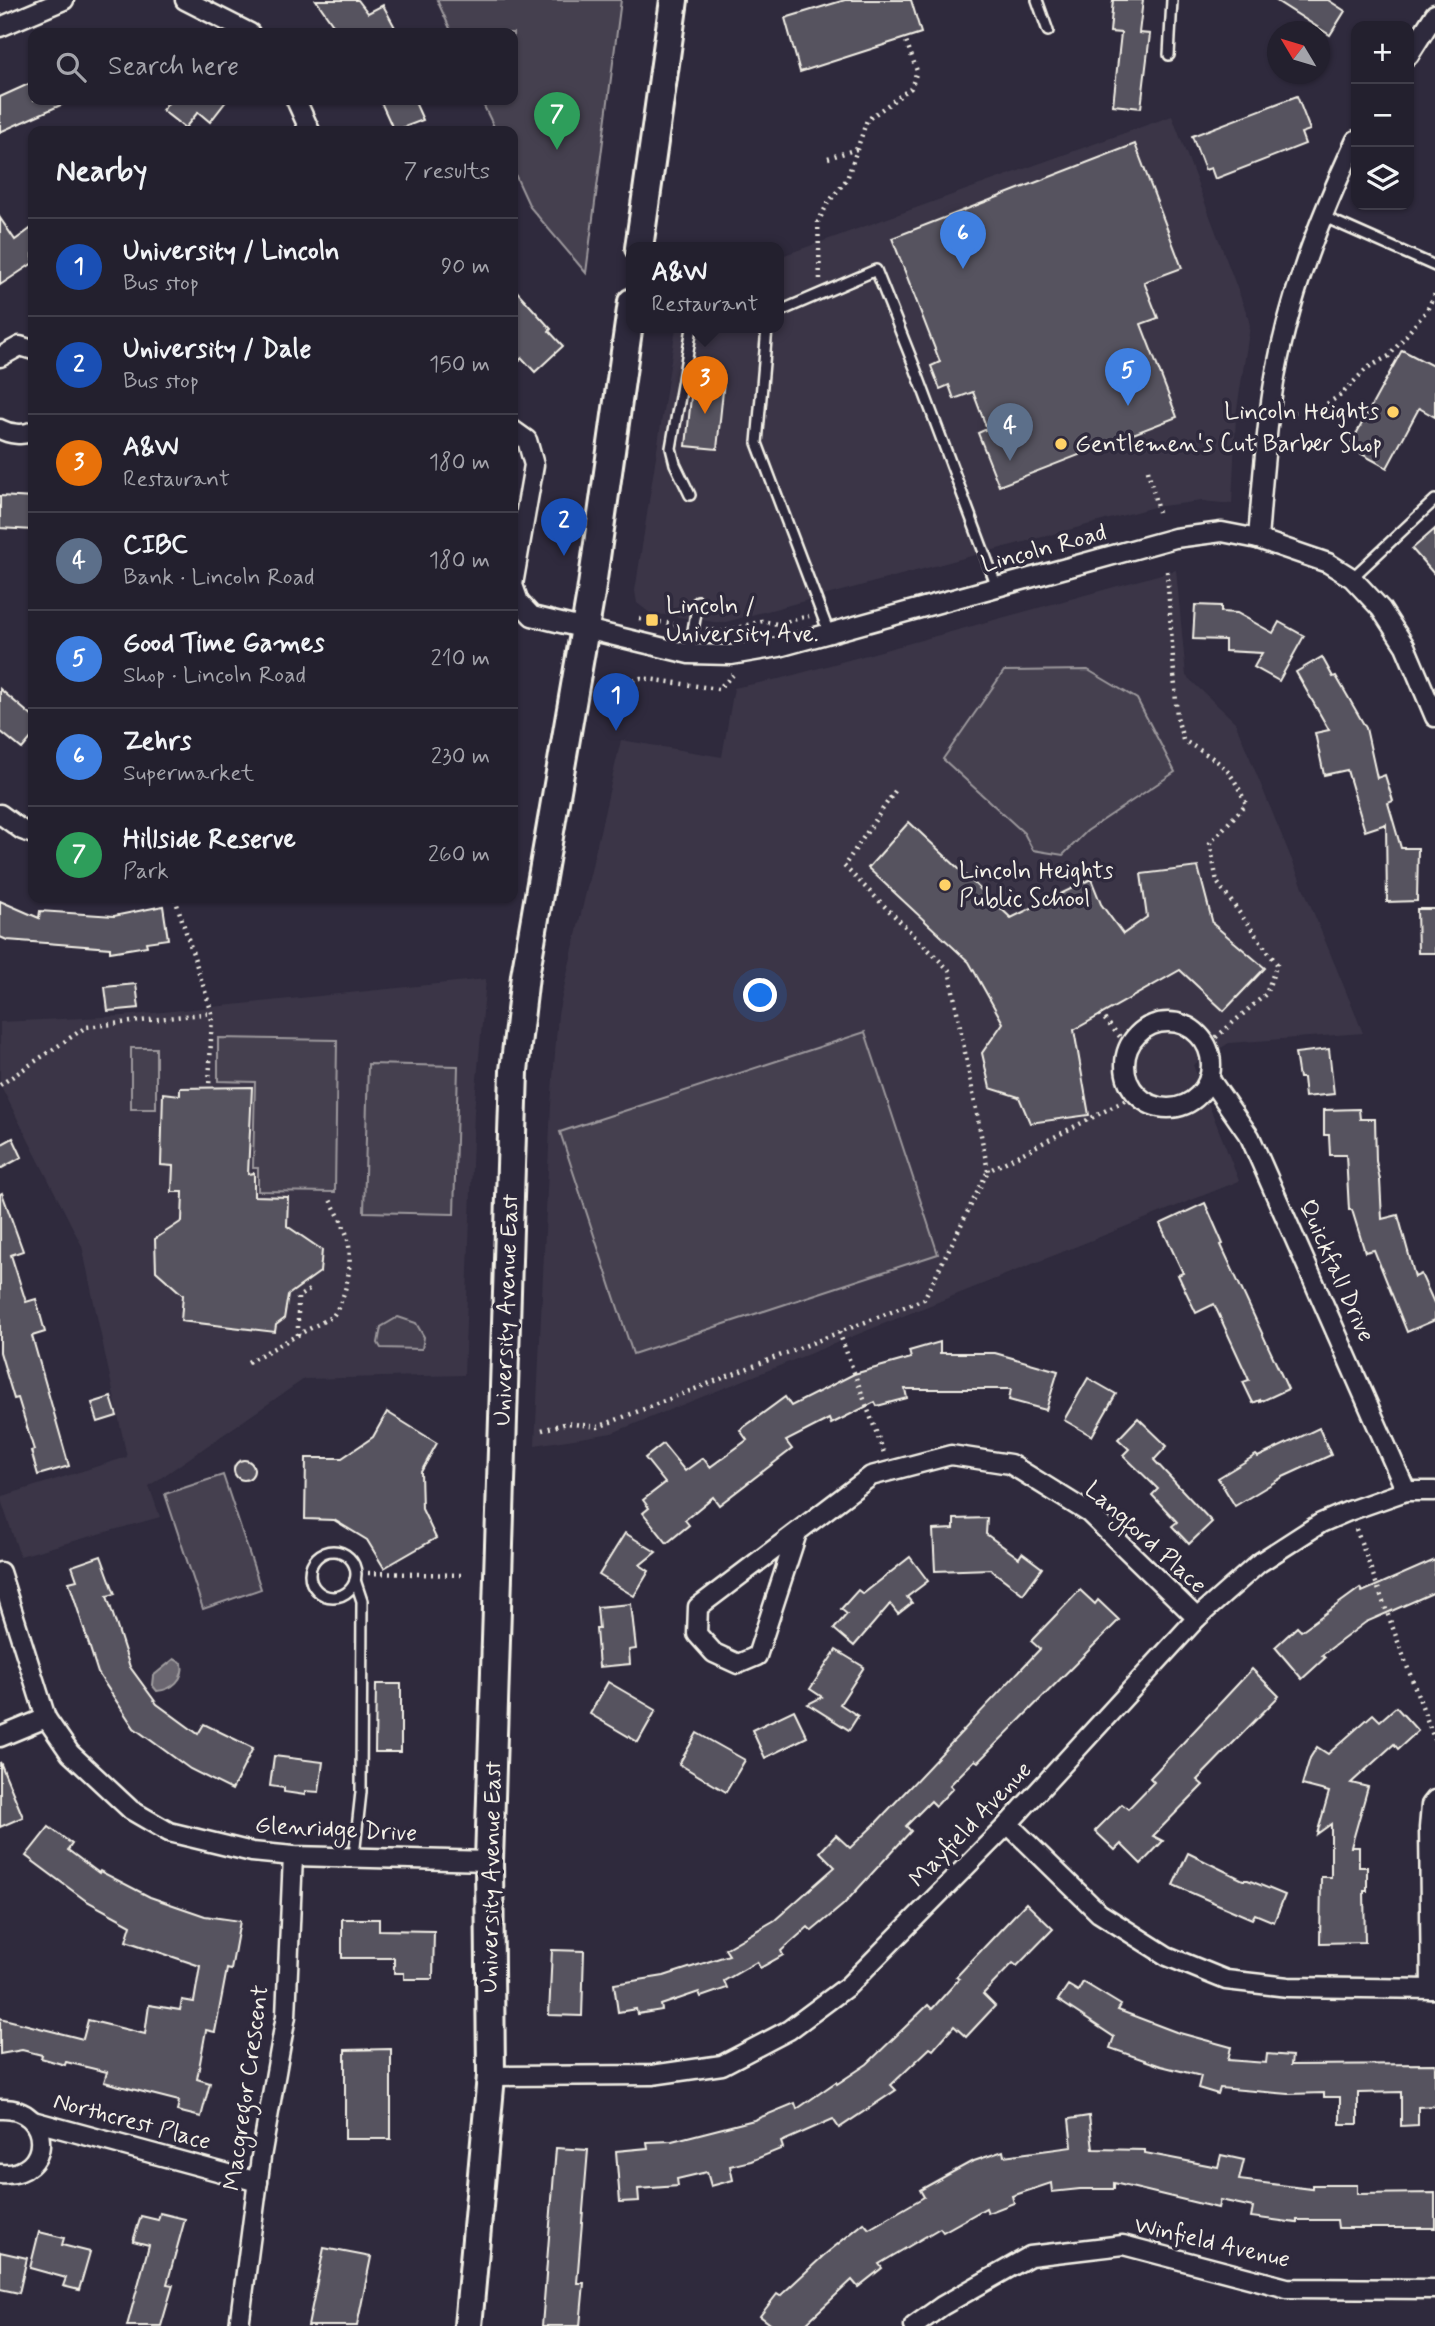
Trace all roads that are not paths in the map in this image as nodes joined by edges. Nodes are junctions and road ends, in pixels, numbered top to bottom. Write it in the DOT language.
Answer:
graph roads {
  1 [pos="64,0"];
  2 [pos="186,0"];
  3 [pos="674,0"];
  4 [pos="1037,0"];
  5 [pos="1172,0"];
  6 [pos="1430,0"];
  7 [pos="1435,3"];
  8 [pos="1435,14"];
  9 [pos="0,27"];
  10 [pos="243,28"];
  11 [pos="1048,31"];
  12 [pos="1414,47"];
  13 [pos="1169,55"];
  14 [pos="298,105"];
  15 [pos="308,126"];
  16 [pos="1353,147"];
  17 [pos="1322,216"];
  18 [pos="640,242"];
  19 [pos="1435,266"];
  20 [pos="784,310"];
  21 [pos="627,333"];
  22 [pos="691,333"];
  23 [pos="767,333"];
  24 [pos="28,348"];
  25 [pos="0,357"];
  26 [pos="0,429"];
  27 [pos="28,433"];
  28 [pos="518,434"];
  29 [pos="690,495"];
  30 [pos="1435,500"];
  31 [pos="1258,539"];
  32 [pos="518,556"];
  33 [pos="1352,578"];
  34 [pos="997,587"];
  35 [pos="518,599"];
  36 [pos="698,601"];
  37 [pos="584,629"];
  38 [pos="828,633"];
  39 [pos="689,654"];
  40 [pos="1435,717"];
  41 [pos="0,814"];
  42 [pos="28,832"];
  43 [pos="1209,1078"];
  44 [pos="1435,1491"];
  45 [pos="1406,1492"];
  46 [pos="797,1533"];
  47 [pos="0,1572"];
  48 [pos="355,1576"];
  49 [pos="1197,1618"];
  50 [pos="46,1718"];
  51 [pos="0,1737"];
  52 [pos="1435,1800"];
  53 [pos="1008,1824"];
  54 [pos="293,1856"];
  55 [pos="354,1856"];
  56 [pos="489,1861"];
  57 [pos="1433,1989"];
  58 [pos="491,2077"];
  59 [pos="0,2109"];
  60 [pos="33,2121"];
  61 [pos="0,2174"];
  62 [pos="258,2182"];
  63 [pos="1435,2289"];
  64 [pos="239,2326"];
  65 [pos="468,2326"];
  66 [pos="914,2326"];
  1 -- 9 [label="street"];
  2 -- 10 [label="street"];
  3 -- 18 [label="main road"];
  4 -- 11 [label="lane"];
  5 -- 13 [label="lane"];
  6 -- 7 [label="street"];
  8 -- 12 [label="street"];
  14 -- 15 [label="street"];
  16 -- 17 [label="street"];
  17 -- 19 [label="lane"];
  17 -- 31 [label="street"];
  20 -- 34 [label="lane"];
  21 -- 37 [label="main road, University Avenue East"];
  22 -- 29 [label="lane"];
  23 -- 38 [label="lane"];
  24 -- 25 [label="street"];
  26 -- 27 [label="street"];
  28 -- 32 [label="street, Lincoln Road"];
  30 -- 33 [label="lane"];
  31 -- 33 [label="street, Lincoln Road"];
  31 -- 34 [label="street, Lincoln Road"];
  33 -- 40 [label="street, Lincoln Road"];
  34 -- 38 [label="street, Lincoln Road"];
  35 -- 37 [label="street, Lincoln Road"];
  36 -- 39 [label="lane"];
  37 -- 39 [label="street, Lincoln Road"];
  37 -- 56 [label="main road, University Avenue East"];
  38 -- 39 [label="street, Lincoln Road"];
  41 -- 42 [label="street"];
  43 -- 43 [label="street, Quickfall Drive"];
  43 -- 45 [label="street, Quickfall Drive"];
  44 -- 45 [label="street, Mayfield Avenue"];
  45 -- 49 [label="street, Mayfield Avenue"];
  46 -- 46 [label="street, Langford Place"];
  46 -- 49 [label="street, Langford Place"];
  47 -- 50 [label="street, Glenridge Drive"];
  48 -- 48 [label="lane"];
  48 -- 55 [label="lane"];
  49 -- 53 [label="street, Mayfield Avenue"];
  50 -- 51 [label="street"];
  50 -- 54 [label="street, Glenridge Drive"];
  52 -- 57 [label="street"];
  53 -- 57 [label="street"];
  53 -- 58 [label="street, Mayfield Avenue"];
  54 -- 55 [label="street, Glenridge Drive"];
  54 -- 62 [label="street, Macgregor Crescent"];
  55 -- 56 [label="street, Glenridge Drive"];
  56 -- 58 [label="main road, University Avenue East"];
  58 -- 65 [label="main road, University Avenue East"];
  59 -- 60 [label="street, Northcrest Place"];
  60 -- 61 [label="street, Northcrest Place"];
  60 -- 62 [label="street, Northcrest Place"];
  62 -- 64 [label="street, Macgregor Crescent"];
  63 -- 66 [label="street, Winfield Avenue"];
}
